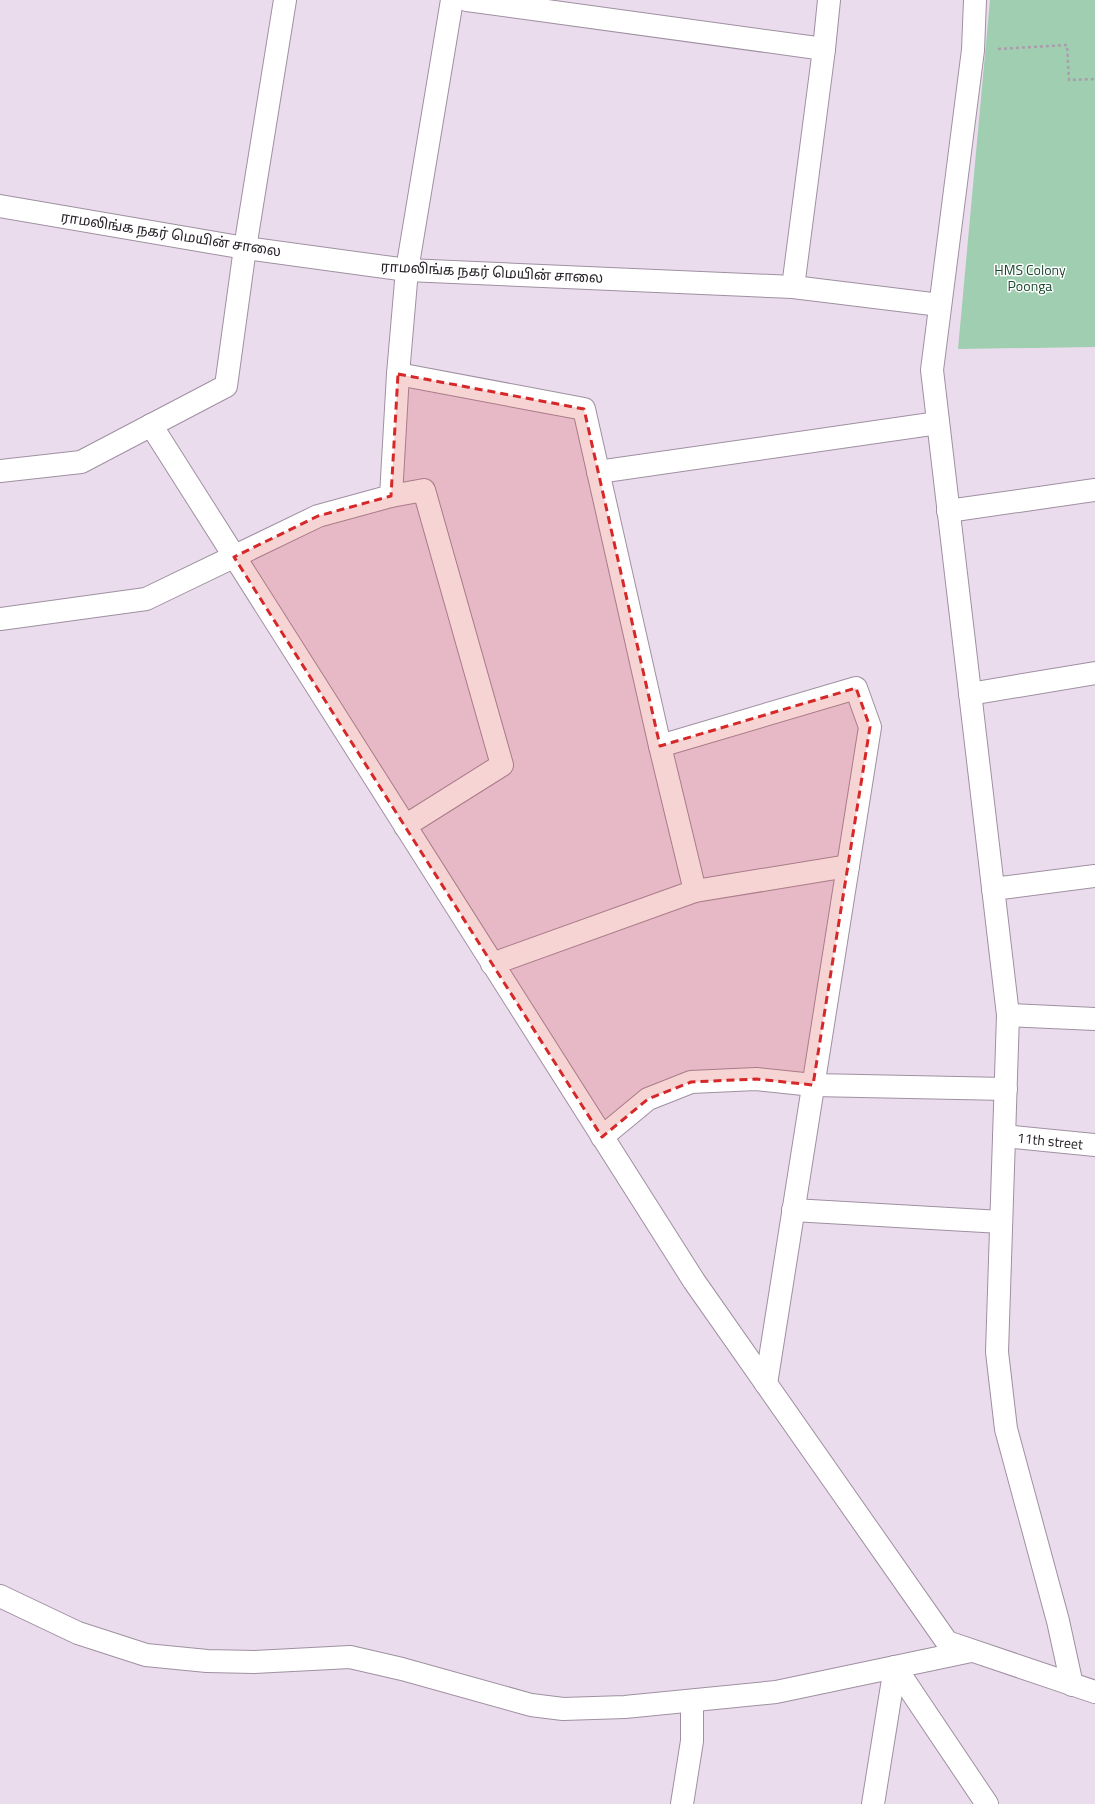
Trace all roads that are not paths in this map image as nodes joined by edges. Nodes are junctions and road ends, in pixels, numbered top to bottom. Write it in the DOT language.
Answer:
graph roads {
  1 [pos="285,0"];
  2 [pos="452,0"];
  3 [pos="466,0"];
  4 [pos="829,0"];
  5 [pos="975,0"];
  6 [pos="824,49"];
  7 [pos="0,206"];
  8 [pos="245,248"];
  9 [pos="407,270"];
  10 [pos="794,287"];
  11 [pos="940,305"];
  12 [pos="398,374"];
  13 [pos="938,423"];
  14 [pos="151,425"];
  15 [pos="0,471"];
  16 [pos="598,472"];
  17 [pos="1095,490"];
  18 [pos="391,496"];
  19 [pos="948,511"];
  20 [pos="234,557"];
  21 [pos="0,619"];
  22 [pos="1095,673"];
  23 [pos="970,694"];
  24 [pos="660,746"];
  25 [pos="405,826"];
  26 [pos="848,866"];
  27 [pos="1095,876"];
  28 [pos="993,889"];
  29 [pos="695,891"];
  30 [pos="492,964"];
  31 [pos="1008,1016"];
  32 [pos="1095,1019"];
  33 [pos="813,1085"];
  34 [pos="1006,1089"];
  35 [pos="1004,1136"];
  36 [pos="602,1137"];
  37 [pos="1095,1145"];
  38 [pos="793,1210"];
  39 [pos="1001,1222"];
  40 [pos="766,1384"];
  41 [pos="0,1596"];
  42 [pos="971,1650"];
  43 [pos="895,1667"];
  44 [pos="1072,1685"];
  45 [pos="1095,1692"];
  46 [pos="692,1700"];
  47 [pos="682,1804"];
  48 [pos="873,1804"];
  49 [pos="987,1804"];
  1 -- 8 [label="street"];
  2 -- 9 [label="street"];
  3 -- 6 [label="street"];
  4 -- 6 [label="street"];
  5 -- 11 [label="street"];
  6 -- 10 [label="street"];
  7 -- 8 [label="street, ராமலிங்க நகர் மெயின் சாலை"];
  8 -- 9 [label="street, ராமலிங்க நகர் மெயின் சாலை"];
  8 -- 14 [label="street"];
  9 -- 10 [label="street, ராமலிங்க நகர் மெயின் சாலை"];
  9 -- 12 [label="street"];
  10 -- 11 [label="street, ராமலிங்க நகர் மெயின் சாலை"];
  11 -- 13 [label="street"];
  12 -- 16 [label="street"];
  12 -- 18 [label="street"];
  13 -- 16 [label="street"];
  13 -- 19 [label="street"];
  14 -- 15 [label="street"];
  14 -- 20 [label="street"];
  16 -- 24 [label="street"];
  17 -- 19 [label="street"];
  18 -- 20 [label="street"];
  18 -- 25 [label="street"];
  19 -- 23 [label="street"];
  20 -- 21 [label="street"];
  20 -- 25 [label="street"];
  22 -- 23 [label="street"];
  23 -- 28 [label="street"];
  24 -- 26 [label="street"];
  24 -- 29 [label="street"];
  25 -- 30 [label="street"];
  26 -- 29 [label="street"];
  26 -- 33 [label="street"];
  27 -- 28 [label="street"];
  28 -- 31 [label="street"];
  29 -- 30 [label="street"];
  30 -- 36 [label="street"];
  31 -- 32 [label="street"];
  31 -- 34 [label="street"];
  33 -- 34 [label="street"];
  33 -- 36 [label="street"];
  33 -- 38 [label="street"];
  34 -- 35 [label="street"];
  35 -- 37 [label="street, 11th street"];
  35 -- 39 [label="street"];
  36 -- 40 [label="street"];
  38 -- 39 [label="street"];
  38 -- 40 [label="street"];
  39 -- 44 [label="street"];
  40 -- 42 [label="street"];
  41 -- 46 [label="street"];
  42 -- 43 [label="street"];
  42 -- 44 [label="street"];
  43 -- 46 [label="street"];
  43 -- 48 [label="street"];
  43 -- 49 [label="street"];
  44 -- 45 [label="street"];
  46 -- 47 [label="street"];
}
